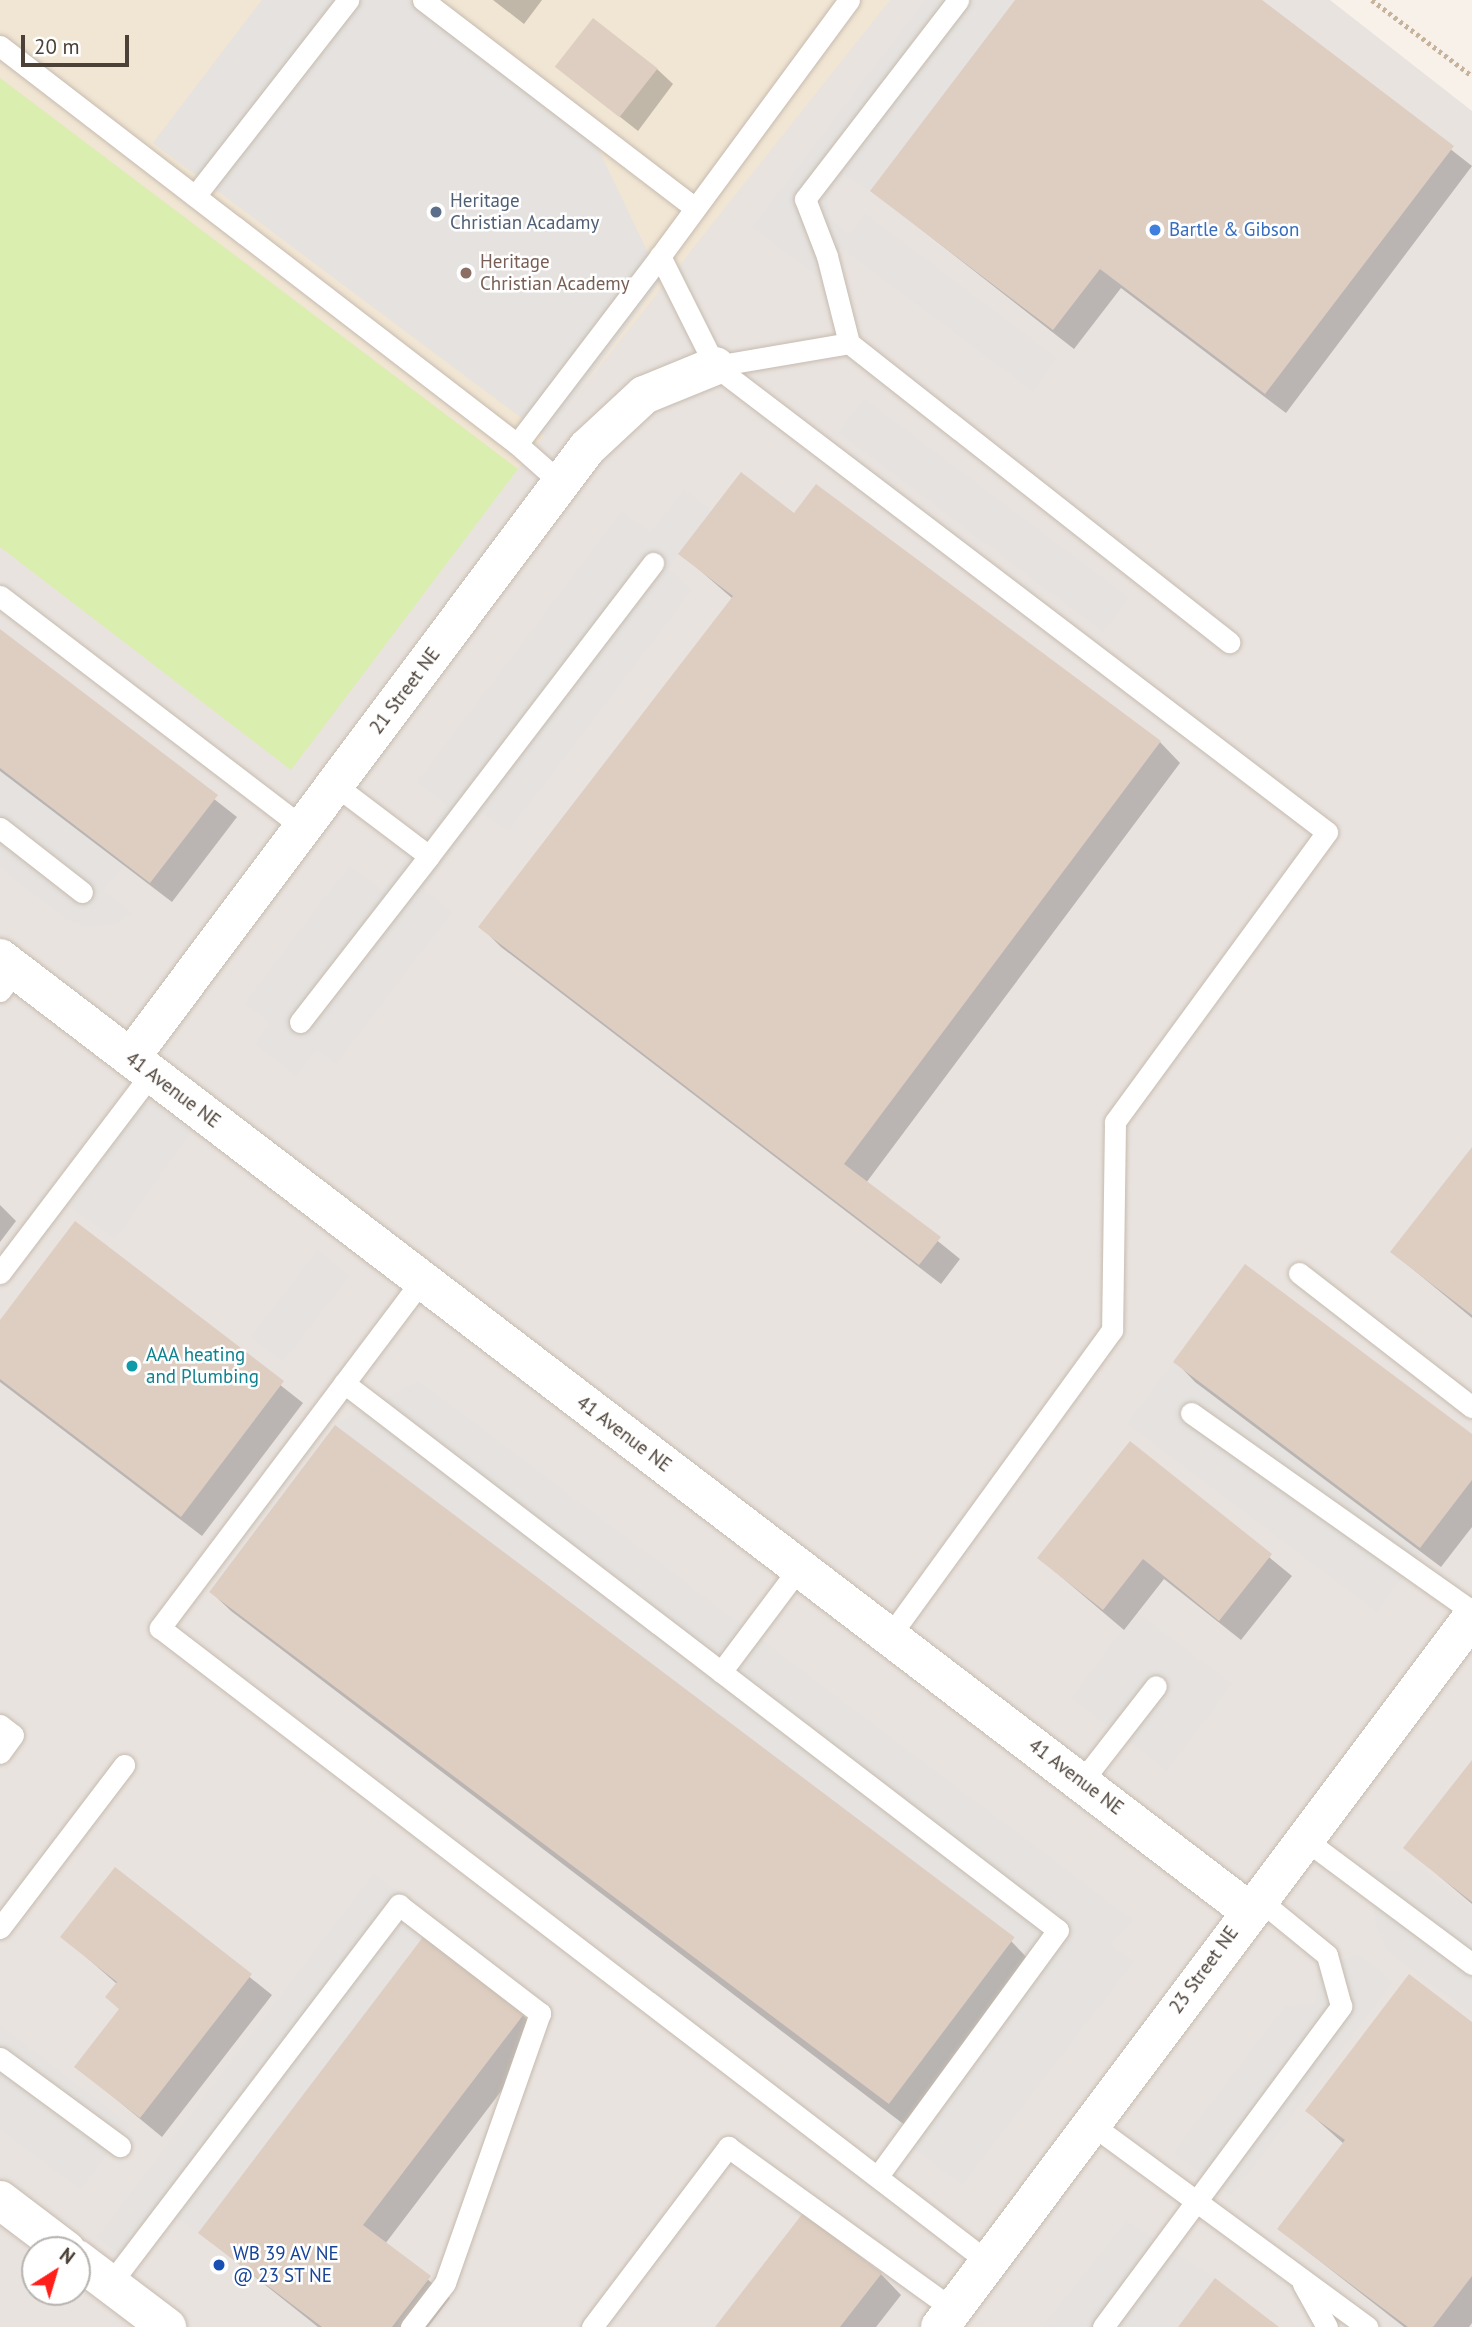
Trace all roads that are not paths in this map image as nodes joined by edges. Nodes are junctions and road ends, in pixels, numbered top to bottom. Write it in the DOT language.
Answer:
graph roads {
  1 [pos="348,0"];
  2 [pos="424,0"];
  3 [pos="849,0"];
  4 [pos="958,0"];
  5 [pos="0,46"];
  6 [pos="195,197"];
  7 [pos="695,208"];
  8 [pos="660,256"];
  9 [pos="849,343"];
  10 [pos="715,366"];
  11 [pos="517,444"];
  12 [pos="561,483"];
  13 [pos="653,564"];
  14 [pos="0,596"];
  15 [pos="1230,642"];
  16 [pos="335,785"];
  17 [pos="0,828"];
  18 [pos="303,828"];
  19 [pos="429,856"];
  20 [pos="82,892"];
  21 [pos="5,973"];
  22 [pos="300,1022"];
  23 [pos="141,1065"];
  24 [pos="0,1273"];
  25 [pos="1299,1273"];
  26 [pos="422,1280"];
  27 [pos="344,1383"];
  28 [pos="1472,1407"];
  29 [pos="1191,1413"];
  30 [pos="799,1568"];
  31 [pos="1472,1611"];
  32 [pos="1472,1617"];
  33 [pos="890,1637"];
  34 [pos="721,1672"];
  35 [pos="1156,1686"];
  36 [pos="0,1725"];
  37 [pos="0,1752"];
  38 [pos="124,1765"];
  39 [pos="1082,1781"];
  40 [pos="1303,1838"];
  41 [pos="1253,1904"];
  42 [pos="0,1928"];
  43 [pos="1472,1964"];
  44 [pos="0,2058"];
  45 [pos="1091,2124"];
  46 [pos="120,2147"];
  47 [pos="878,2176"];
  48 [pos="0,2200"];
  49 [pos="1195,2201"];
  50 [pos="48,2236"];
  51 [pos="988,2262"];
  52 [pos="91,2270"];
  53 [pos="1298,2276"];
  54 [pos="110,2284"];
  55 [pos="947,2318"];
  56 [pos="150,2322"];
  57 [pos="411,2327"];
  58 [pos="592,2327"];
  59 [pos="1103,2327"];
  60 [pos="1327,2327"];
  61 [pos="1367,2327"];
  1 -- 6 [label="lane"];
  2 -- 7 [label="lane"];
  3 -- 7 [label="lane"];
  4 -- 9 [label="lane"];
  5 -- 6 [label="lane"];
  6 -- 11 [label="lane"];
  7 -- 8 [label="lane"];
  8 -- 10 [label="lane"];
  8 -- 11 [label="lane"];
  9 -- 10 [label="lane"];
  9 -- 15 [label="lane"];
  10 -- 12 [label="street, 21 Street NE"];
  10 -- 33 [label="lane"];
  11 -- 12 [label="lane"];
  12 -- 16 [label="street, 21 Street NE"];
  13 -- 19 [label="lane"];
  14 -- 18 [label="lane"];
  16 -- 18 [label="street, 21 Street NE"];
  16 -- 19 [label="lane"];
  17 -- 20 [label="lane"];
  18 -- 23 [label="street, 21 Street NE"];
  19 -- 22 [label="lane"];
  21 -- 23 [label="street, 41 Avenue NE"];
  23 -- 24 [label="lane"];
  23 -- 26 [label="street, 41 Avenue NE"];
  25 -- 28 [label="lane"];
  26 -- 27 [label="lane"];
  26 -- 30 [label="street, 41 Avenue NE"];
  27 -- 34 [label="lane"];
  27 -- 47 [label="lane"];
  29 -- 31 [label="lane"];
  30 -- 33 [label="street, 41 Avenue NE"];
  30 -- 34 [label="lane"];
  32 -- 40 [label="street, 23 Street NE"];
  33 -- 39 [label="street, 41 Avenue NE"];
  34 -- 47 [label="lane"];
  35 -- 39 [label="lane"];
  36 -- 37 [label="lane"];
  38 -- 42 [label="lane"];
  39 -- 41 [label="street, 41 Avenue NE"];
  40 -- 41 [label="street, 23 Street NE"];
  40 -- 43 [label="lane"];
  41 -- 45 [label="street, 23 Street NE"];
  41 -- 49 [label="lane"];
  44 -- 46 [label="lane"];
  45 -- 49 [label="lane"];
  45 -- 51 [label="street, 23 Street NE"];
  47 -- 51 [label="lane"];
  48 -- 50 [label="street"];
  49 -- 53 [label="lane"];
  49 -- 59 [label="lane"];
  51 -- 55 [label="street, 23 Street NE"];
  52 -- 54 [label="street"];
  53 -- 60 [label="lane"];
  53 -- 61 [label="lane"];
  54 -- 56 [label="street"];
  54 -- 57 [label="lane"];
  55 -- 58 [label="lane"];
}
